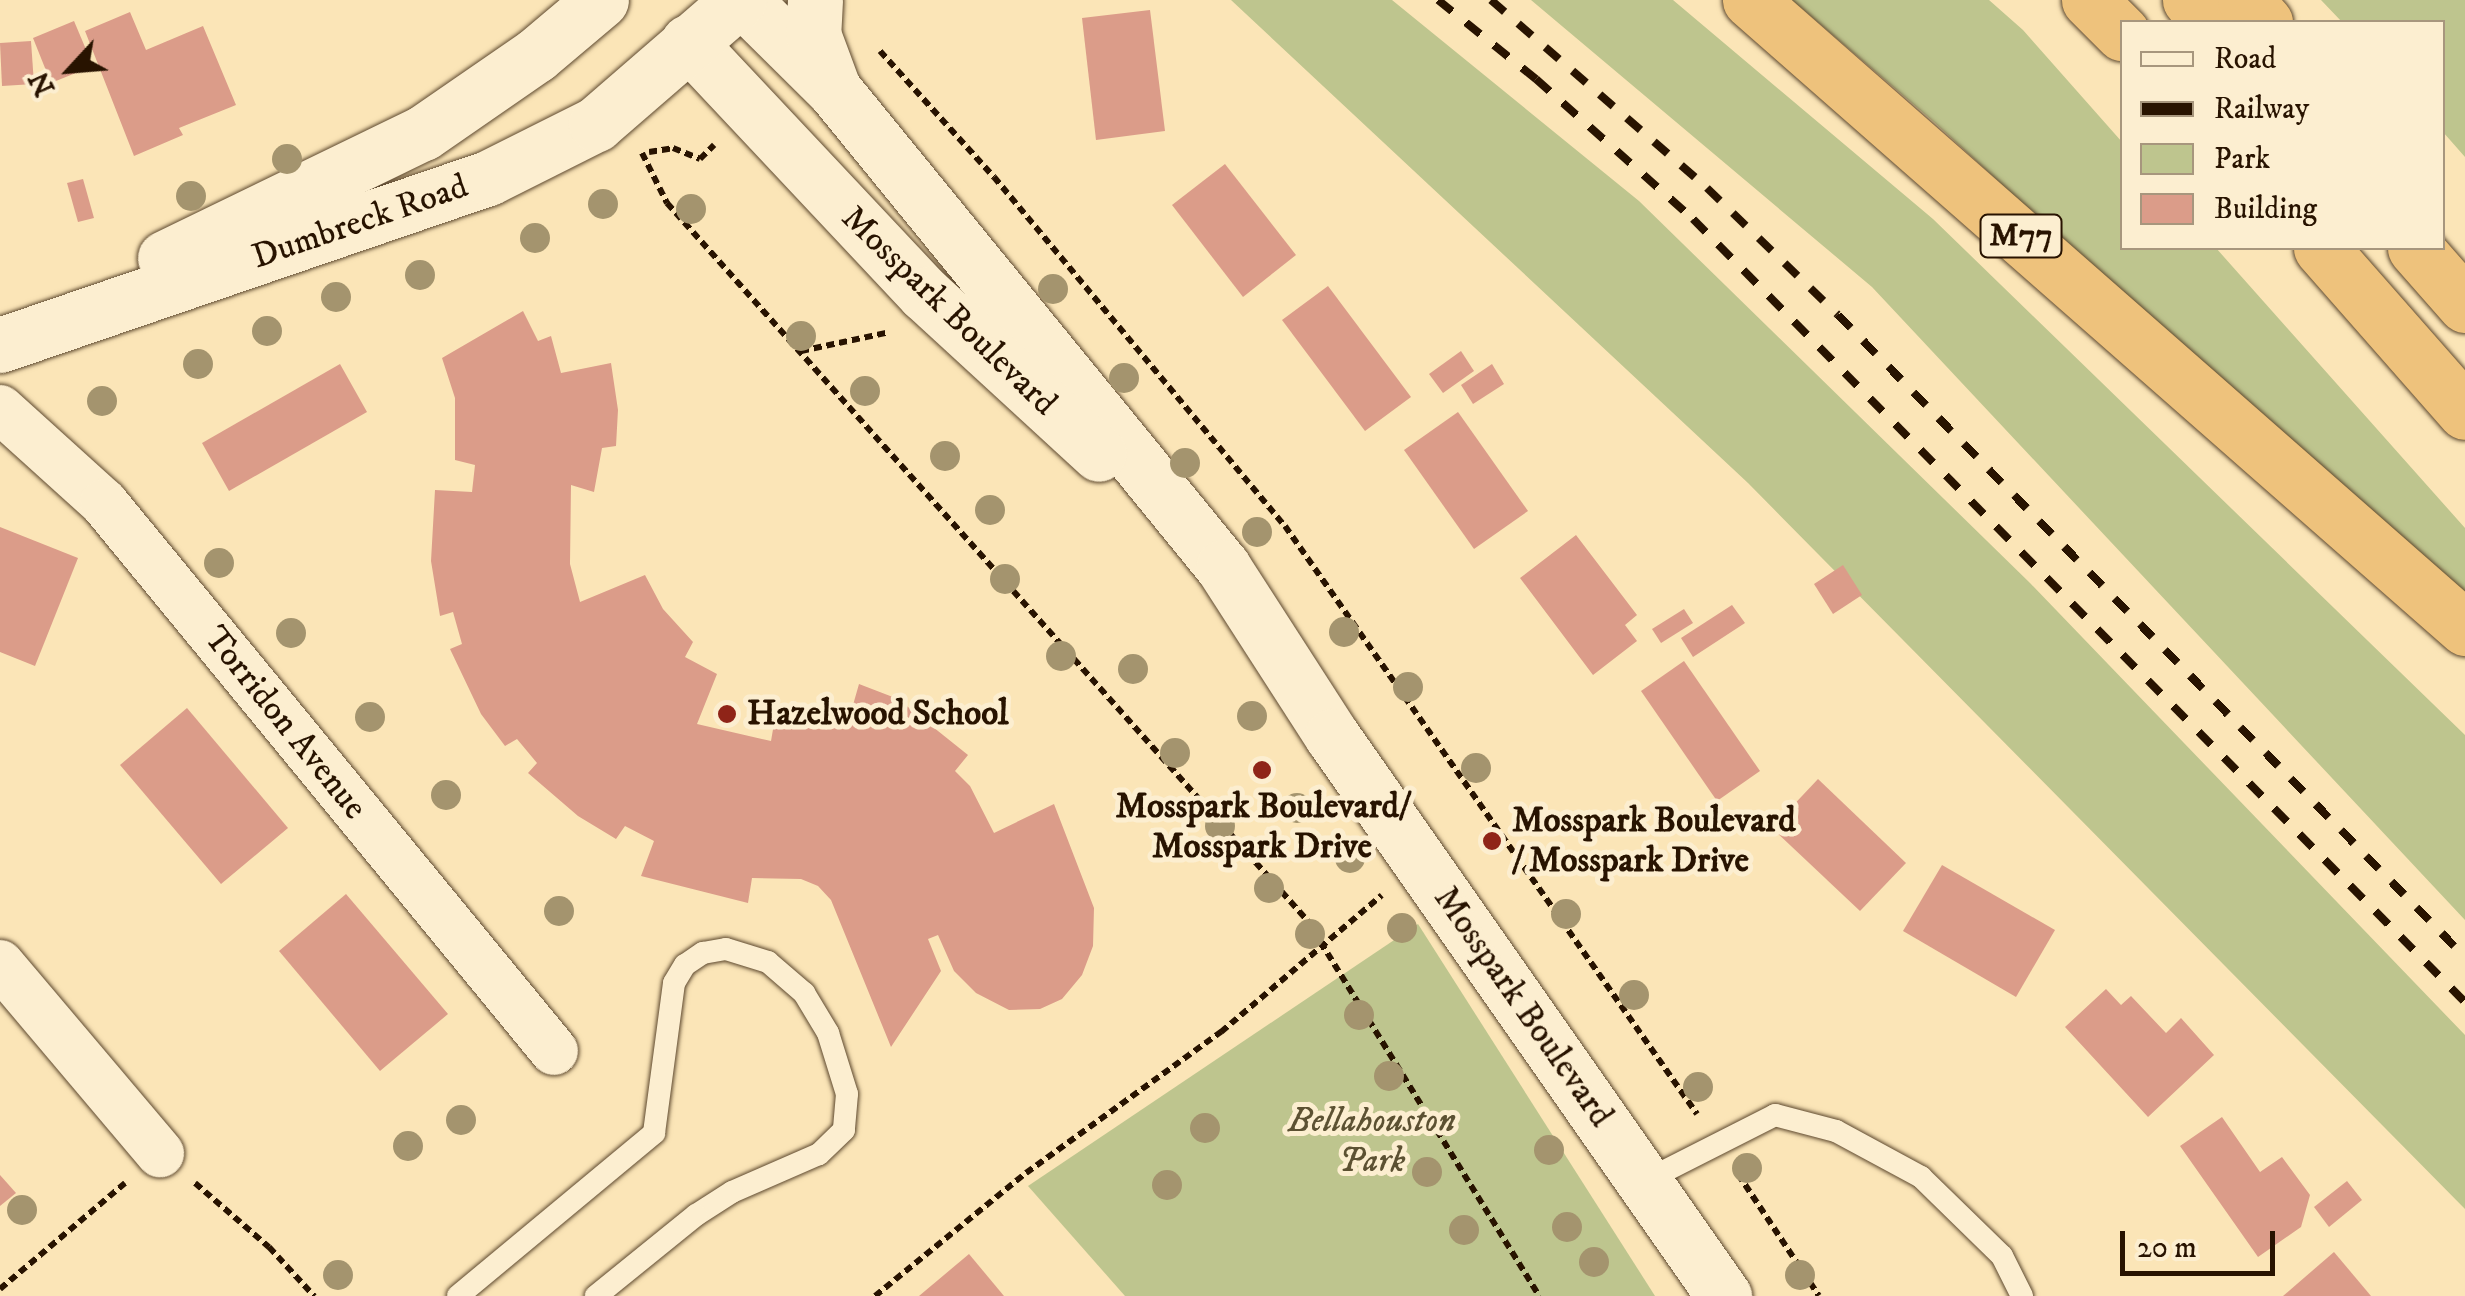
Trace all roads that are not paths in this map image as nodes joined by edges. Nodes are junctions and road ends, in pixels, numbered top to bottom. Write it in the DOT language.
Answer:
graph roads {
  1 [pos="601,0"];
  2 [pos="741,0"];
  3 [pos="814,0"];
  4 [pos="1750,0"];
  5 [pos="2089,0"];
  6 [pos="2190,0"];
  7 [pos="2244,0"];
  8 [pos="2209,20"];
  9 [pos="2262,20"];
  10 [pos="689,21"];
  11 [pos="2120,31"];
  12 [pos="834,90"];
  13 [pos="2445,228"];
  14 [pos="2323,250"];
  15 [pos="2417,250"];
  16 [pos="2465,251"];
  17 [pos="2465,304"];
  18 [pos="0,342"];
  19 [pos="0,409"];
  20 [pos="2465,412"];
  21 [pos="1223,567"];
  22 [pos="2465,628"];
  23 [pos="0,964"];
  24 [pos="554,1051"];
  25 [pos="160,1153"];
  26 [pos="1645,1181"];
  27 [pos="458,1296"];
  28 [pos="596,1296"];
  29 [pos="1724,1296"];
  30 [pos="2022,1296"];
  1 -- 18 [label="street, Dumbreck Road"];
  2 -- 10 [label="street, Dumbreck Road"];
  2 -- 12 [label="street, Mosspark Boulevard"];
  3 -- 12 [label="street"];
  4 -- 22 [label="highway, M77"];
  5 -- 11 [label="highway"];
  6 -- 8 [label="highway"];
  7 -- 9 [label="highway"];
  10 -- 18 [label="street, Dumbreck Road"];
  10 -- 21 [label="street, Mosspark Boulevard"];
  12 -- 21 [label="street, Mosspark Boulevard"];
  13 -- 16 [label="highway"];
  14 -- 20 [label="highway"];
  15 -- 17 [label="highway"];
  19 -- 24 [label="street, Torridon Avenue"];
  21 -- 26 [label="street, Mosspark Boulevard"];
  23 -- 25 [label="street"];
  26 -- 29 [label="street, Mosspark Boulevard"];
  26 -- 30 [label="lane"];
  27 -- 28 [label="lane"];
}
